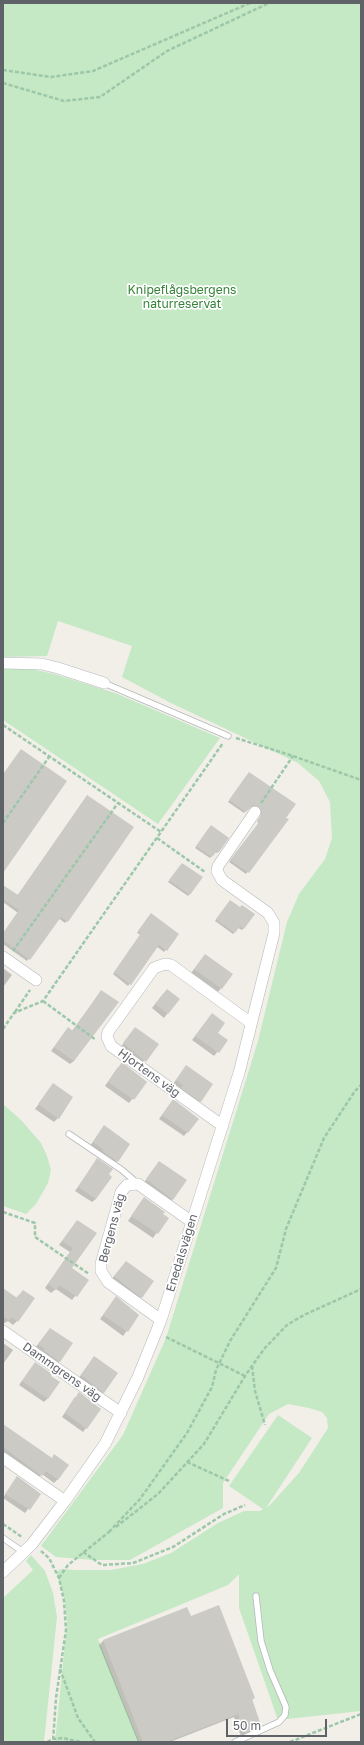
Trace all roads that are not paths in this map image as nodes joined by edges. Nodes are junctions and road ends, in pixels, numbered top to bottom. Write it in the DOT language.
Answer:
graph roads {
  1 [pos="3,663"];
  2 [pos="104,683"];
  3 [pos="228,736"];
  4 [pos="255,812"];
  5 [pos="5,959"];
  6 [pos="36,980"];
  7 [pos="251,1023"];
  8 [pos="223,1126"];
  9 [pos="69,1134"];
  10 [pos="138,1184"];
  11 [pos="192,1222"];
  12 [pos="161,1320"];
  13 [pos="3,1331"];
  14 [pos="121,1413"];
  15 [pos="3,1458"];
  16 [pos="65,1501"];
  17 [pos="3,1538"];
  18 [pos="24,1552"];
  19 [pos="3,1572"];
  20 [pos="256,1596"];
  21 [pos="235,1742"];
  1 -- 2 [label="street"];
  2 -- 3 [label="lane"];
  4 -- 7 [label="street, Enedalsvägen"];
  5 -- 6 [label="street"];
  7 -- 8 [label="street, Enedalsvägen"];
  7 -- 8 [label="street, Hjortens väg"];
  8 -- 11 [label="street, Enedalsvägen"];
  9 -- 10 [label="lane"];
  10 -- 11 [label="street, Bergens väg"];
  10 -- 12 [label="street, Bergens väg"];
  11 -- 12 [label="street, Enedalsvägen"];
  12 -- 14 [label="street, Enedalsvägen"];
  13 -- 14 [label="street, Dammgrens väg"];
  14 -- 16 [label="street, Enedalsvägen"];
  15 -- 16 [label="street"];
  16 -- 18 [label="street, Enedalsvägen"];
  17 -- 18 [label="lane"];
  18 -- 19 [label="street, Enedalsvägen"];
  20 -- 21 [label="lane"];
}
